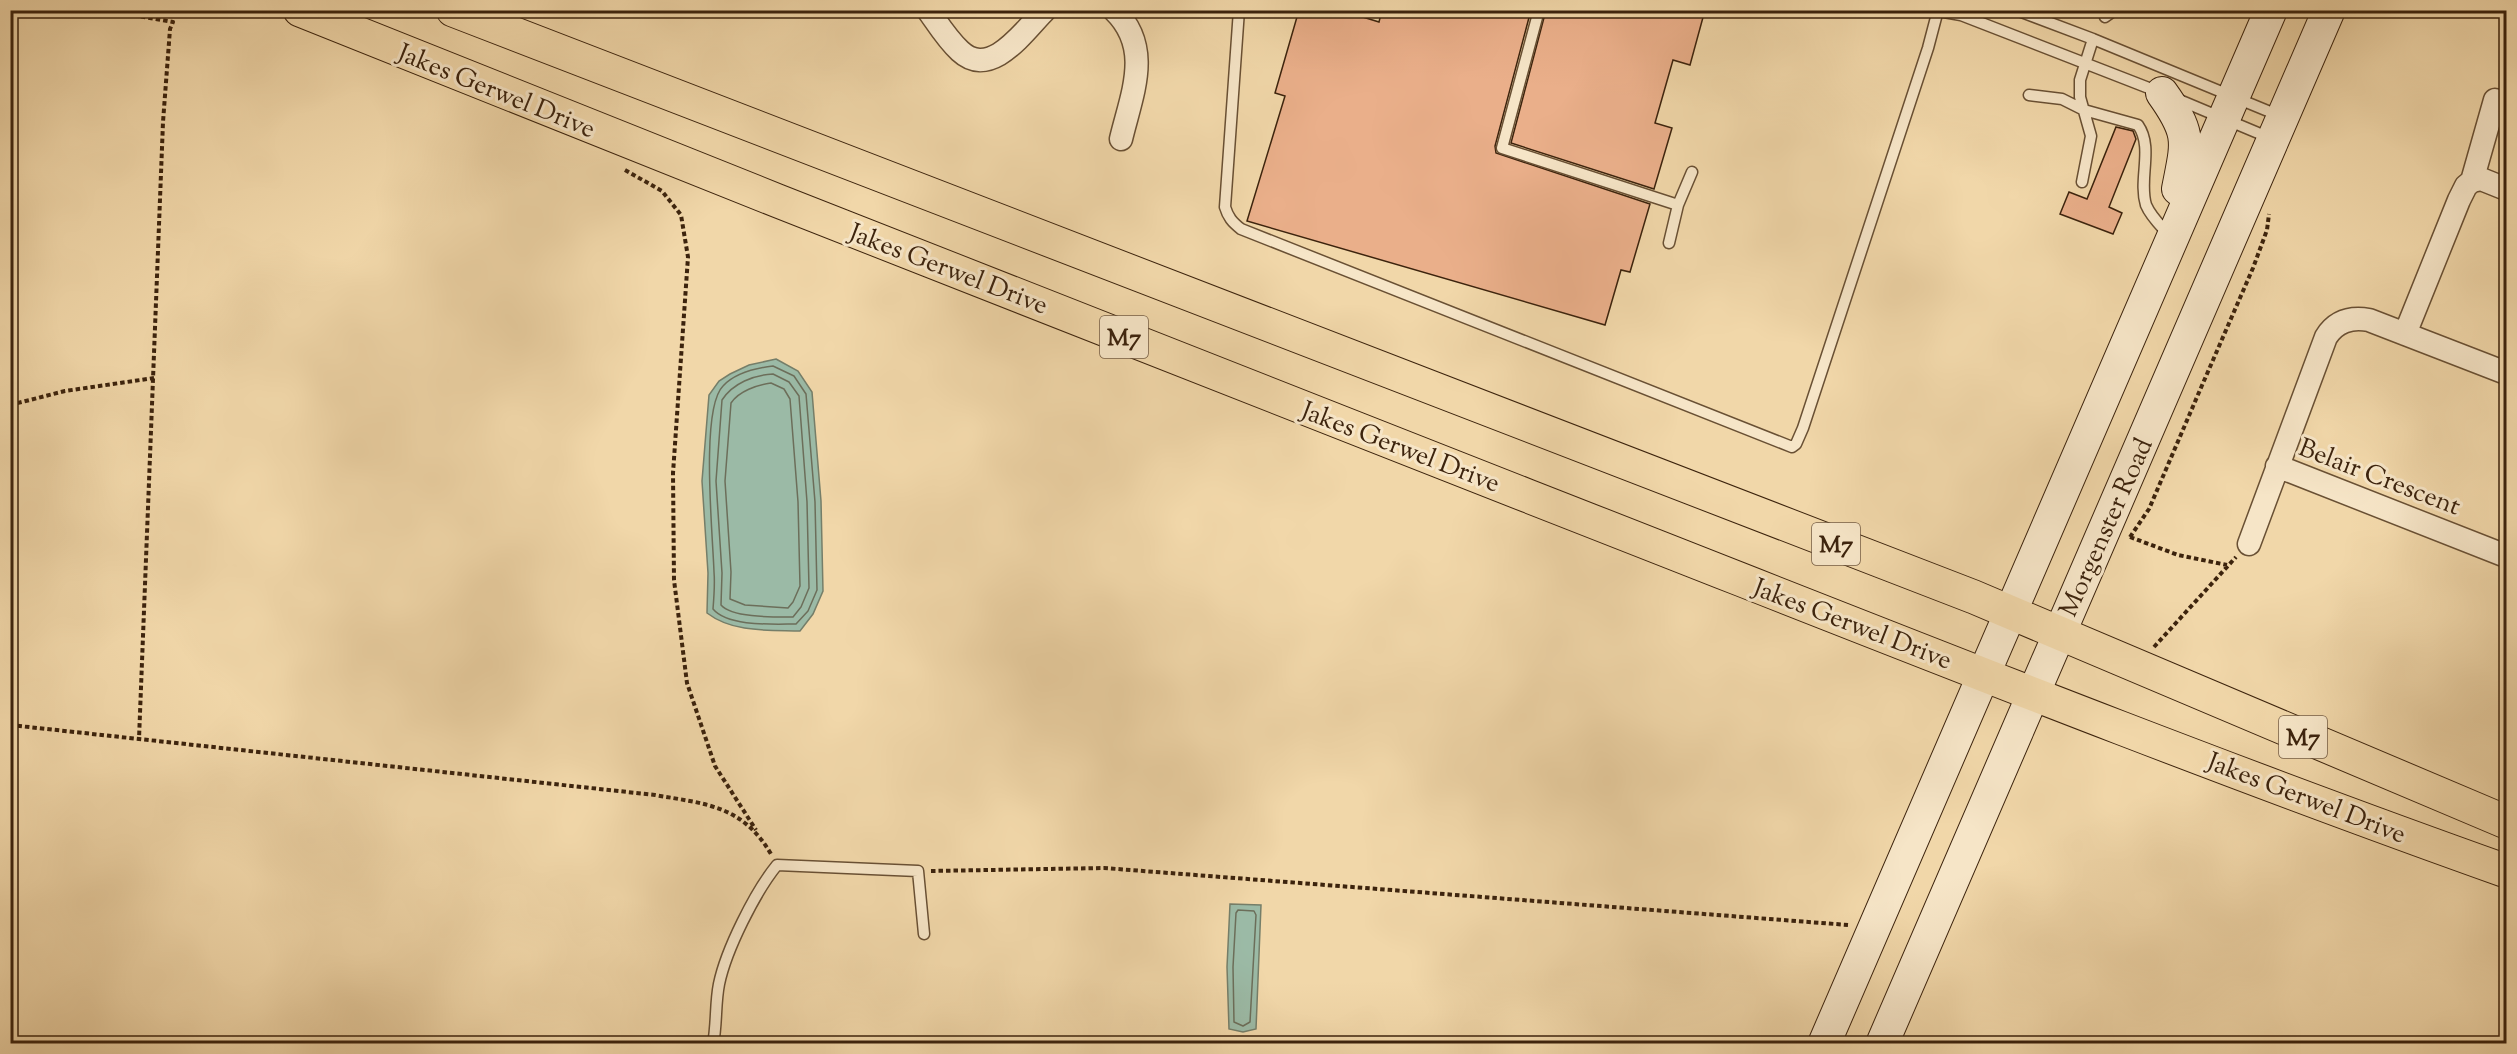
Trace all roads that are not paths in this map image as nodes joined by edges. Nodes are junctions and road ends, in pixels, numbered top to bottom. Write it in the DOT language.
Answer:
graph roads {
  1 [pos="300,10"];
  2 [pos="453,10"];
  3 [pos="928,10"];
  4 [pos="1045,10"];
  5 [pos="1114,10"];
  6 [pos="1239,10"];
  7 [pos="1539,10"];
  8 [pos="2016,10"];
  9 [pos="2271,10"];
  10 [pos="2329,10"];
  11 [pos="1938,11"];
  12 [pos="2093,39"];
  13 [pos="2085,63"];
  14 [pos="2163,93"];
  15 [pos="2029,95"];
  16 [pos="2495,100"];
  17 [pos="2228,107"];
  18 [pos="2084,110"];
  19 [pos="2278,128"];
  20 [pos="1120,139"];
  21 [pos="1692,172"];
  22 [pos="2472,181"];
  23 [pos="2082,182"];
  24 [pos="2506,189"];
  25 [pos="1678,205"];
  26 [pos="2174,232"];
  27 [pos="1670,243"];
  28 [pos="2405,334"];
  29 [pos="2506,373"];
  30 [pos="2277,466"];
  31 [pos="2249,544"];
  32 [pos="2506,556"];
  33 [pos="2011,614"];
  34 [pos="2058,633"];
  35 [pos="1984,675"];
  36 [pos="2033,693"];
  37 [pos="2506,822"];
  38 [pos="2506,871"];
  39 [pos="924,934"];
  40 [pos="713,1044"];
  41 [pos="1824,1044"];
  42 [pos="1882,1044"];
  1 -- 35 [label="main road, Jakes Gerwel Drive / M7"];
  2 -- 33 [label="main road, Jakes Gerwel Drive / M7"];
  3 -- 4 [label="street"];
  5 -- 20 [label="street"];
  6 -- 11 [label="lane"];
  7 -- 25 [label="lane"];
  8 -- 12 [label="lane"];
  9 -- 17 [label="main road, Morgenster Road"];
  10 -- 19 [label="main road, Morgenster Road"];
  11 -- 13 [label="lane"];
  12 -- 13 [label="lane"];
  12 -- 17 [label="lane"];
  13 -- 14 [label="lane"];
  13 -- 18 [label="lane"];
  14 -- 17 [label="lane"];
  14 -- 26 [label="main road"];
  15 -- 18 [label="lane"];
  16 -- 22 [label="street"];
  17 -- 19 [label="lane"];
  17 -- 19 [label="lane"];
  17 -- 26 [label="main road, Morgenster Road"];
  18 -- 23 [label="lane"];
  18 -- 26 [label="lane"];
  19 -- 34 [label="main road, Morgenster Road"];
  21 -- 25 [label="lane"];
  22 -- 24 [label="street"];
  22 -- 28 [label="street"];
  25 -- 27 [label="lane"];
  26 -- 33 [label="main road, Morgenster Road"];
  28 -- 29 [label="street, Belair Crescent"];
  28 -- 30 [label="street, Belair Crescent"];
  30 -- 31 [label="street"];
  30 -- 32 [label="street, Belair Crescent"];
  33 -- 34 [label="main road, Jakes Gerwel Drive / M7"];
  33 -- 35 [label="main road, Morgenster Road"];
  34 -- 36 [label="main road, Morgenster Road"];
  34 -- 37 [label="main road, Jakes Gerwel Drive / M7"];
  35 -- 36 [label="main road, Jakes Gerwel Drive / M7"];
  35 -- 41 [label="main road, Morgenster Road"];
  36 -- 38 [label="main road, Jakes Gerwel Drive / M7"];
  36 -- 42 [label="main road, Morgenster Road"];
  39 -- 40 [label="lane"];
}
